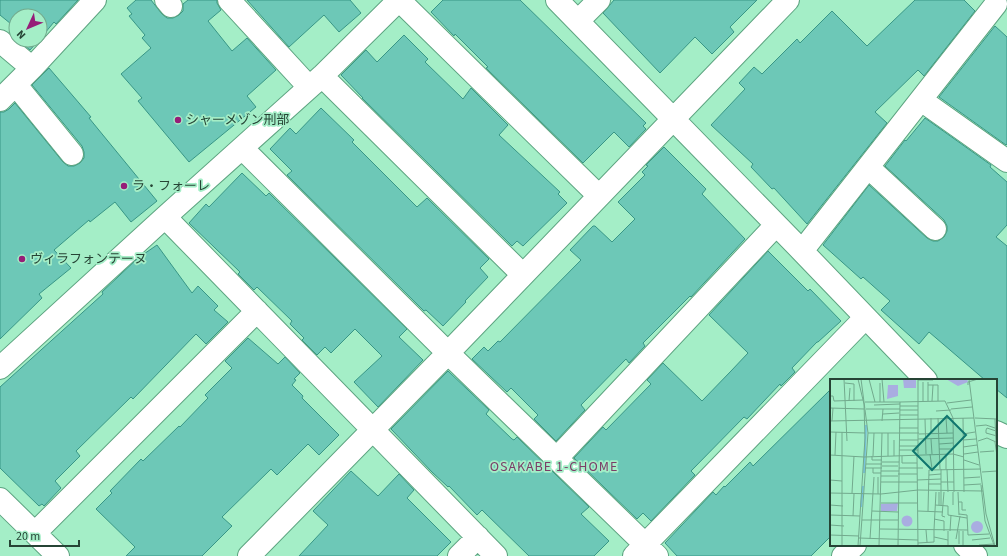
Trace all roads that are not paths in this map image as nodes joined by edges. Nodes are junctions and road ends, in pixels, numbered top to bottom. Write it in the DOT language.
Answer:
graph roads {
  1 [pos="95,0"];
  2 [pos="229,0"];
  3 [pos="557,0"];
  4 [pos="599,0"];
  5 [pos="788,0"];
  6 [pos="394,2"];
  7 [pos="998,6"];
  8 [pos="578,21"];
  9 [pos="0,41"];
  10 [pos="32,68"];
  11 [pos="315,81"];
  12 [pos="16,85"];
  13 [pos="0,100"];
  14 [pos="921,100"];
  15 [pos="673,119"];
  16 [pos="242,148"];
  17 [pos="72,154"];
  18 [pos="1007,161"];
  19 [pos="868,167"];
  20 [pos="599,196"];
  21 [pos="164,217"];
  22 [pos="776,225"];
  23 [pos="935,228"];
  24 [pos="802,251"];
  25 [pos="523,275"];
  26 [pos="257,311"];
  27 [pos="865,318"];
  28 [pos="448,353"];
  29 [pos="0,368"];
  30 [pos="925,379"];
  31 [pos="372,429"];
  32 [pos="997,432"];
  33 [pos="1007,436"];
  34 [pos="557,458"];
  35 [pos="0,499"];
  36 [pos="35,533"];
  37 [pos="478,537"];
  38 [pos="966,546"];
  39 [pos="645,552"];
  40 [pos="58,556"];
  41 [pos="249,556"];
  42 [pos="459,556"];
  43 [pos="496,556"];
  44 [pos="976,556"];
  1 -- 10 [label="street"];
  2 -- 11 [label="street"];
  3 -- 8 [label="street"];
  4 -- 8 [label="street"];
  5 -- 15 [label="street"];
  6 -- 11 [label="street"];
  6 -- 20 [label="street"];
  7 -- 14 [label="street"];
  8 -- 15 [label="street"];
  9 -- 10 [label="street"];
  10 -- 12 [label="street"];
  11 -- 16 [label="street"];
  11 -- 25 [label="street"];
  12 -- 13 [label="street"];
  12 -- 17 [label="street"];
  14 -- 18 [label="street"];
  14 -- 19 [label="street"];
  15 -- 20 [label="street"];
  15 -- 22 [label="street"];
  16 -- 21 [label="street"];
  16 -- 28 [label="street"];
  19 -- 23 [label="street"];
  19 -- 24 [label="street"];
  20 -- 25 [label="street"];
  21 -- 26 [label="street"];
  21 -- 29 [label="street"];
  22 -- 24 [label="street"];
  22 -- 34 [label="street"];
  24 -- 27 [label="street"];
  25 -- 28 [label="street"];
  26 -- 31 [label="street"];
  26 -- 36 [label="street"];
  27 -- 30 [label="street"];
  27 -- 39 [label="street"];
  28 -- 31 [label="street"];
  28 -- 34 [label="street"];
  31 -- 37 [label="street"];
  31 -- 41 [label="street"];
  32 -- 33 [label="street"];
  34 -- 39 [label="street"];
  35 -- 36 [label="street"];
  36 -- 40 [label="street"];
  37 -- 42 [label="street"];
  37 -- 43 [label="street"];
  38 -- 44 [label="street"];
}
